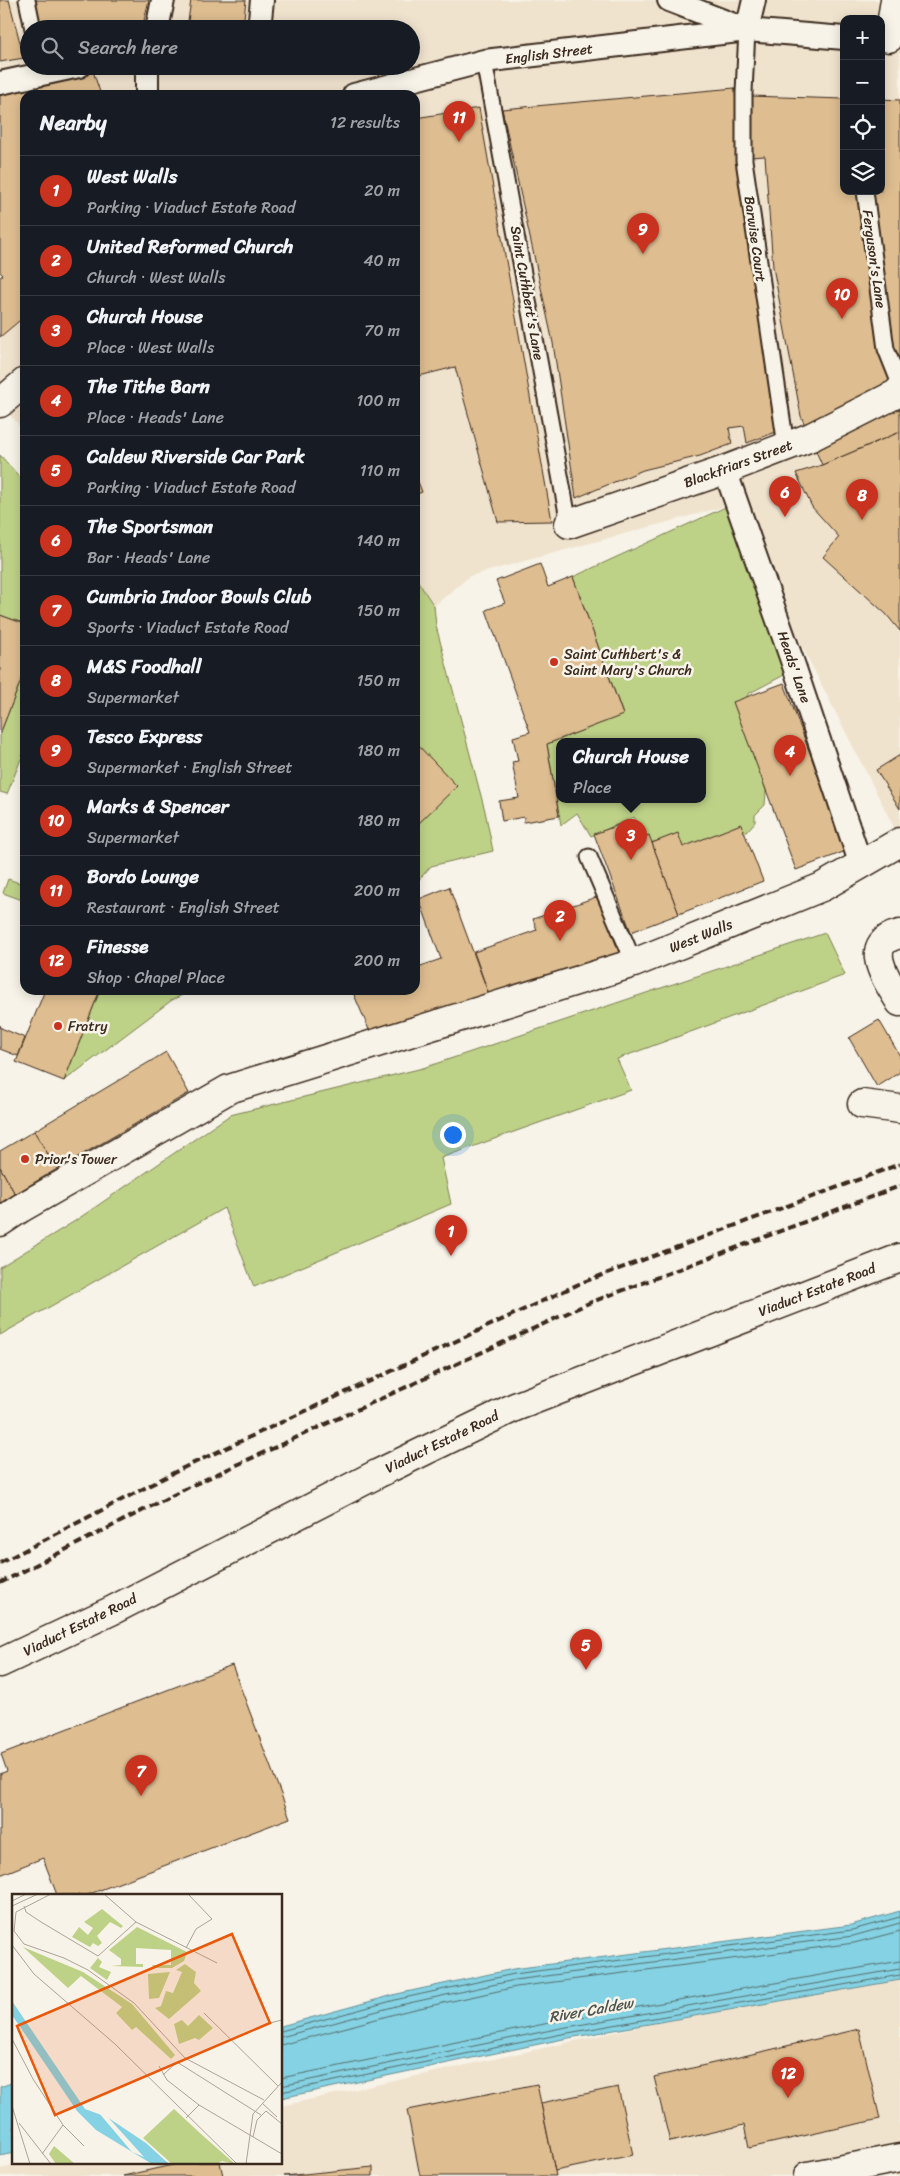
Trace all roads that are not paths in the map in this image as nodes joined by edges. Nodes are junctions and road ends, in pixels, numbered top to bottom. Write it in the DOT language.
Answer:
graph roads {
  1 [pos="27,0"];
  2 [pos="163,0"];
  3 [pos="262,0"];
  4 [pos="669,0"];
  5 [pos="754,0"];
  6 [pos="895,0"];
  7 [pos="31,20"];
  8 [pos="159,20"];
  9 [pos="260,20"];
  10 [pos="747,30"];
  11 [pos="840,38"];
  12 [pos="890,39"];
  13 [pos="484,61"];
  14 [pos="29,75"];
  15 [pos="147,75"];
  16 [pos="0,83"];
  17 [pos="146,90"];
  18 [pos="373,90"];
  19 [pos="865,195"];
  20 [pos="900,384"];
  21 [pos="20,386"];
  22 [pos="900,390"];
  23 [pos="0,403"];
  24 [pos="786,446"];
  25 [pos="725,470"];
  26 [pos="569,524"];
  27 [pos="900,842"];
  28 [pos="589,857"];
  29 [pos="861,865"];
  30 [pos="900,934"];
  31 [pos="634,963"];
  32 [pos="900,1002"];
  33 [pos="862,1104"];
  34 [pos="900,1109"];
  35 [pos="0,1222"];
  36 [pos="900,1258"];
  37 [pos="0,1663"];
  38 [pos="900,2158"];
  39 [pos="808,2176"];
  1 -- 7 [label="lane"];
  2 -- 8 [label="street"];
  3 -- 9 [label="street"];
  4 -- 10 [label="street, English Street"];
  5 -- 10 [label="street"];
  6 -- 12 [label="street"];
  10 -- 11 [label="street, English Street"];
  10 -- 13 [label="street, English Street"];
  10 -- 24 [label="lane, Barwise Court"];
  13 -- 18 [label="street, English Street"];
  13 -- 26 [label="lane, Saint Cuthbert's Lane"];
  14 -- 16 [label="street"];
  15 -- 17 [label="street"];
  19 -- 20 [label="lane, Ferguson's Lane"];
  21 -- 23 [label="street"];
  22 -- 24 [label="street, Blackfriars Street"];
  24 -- 25 [label="street, Blackfriars Street"];
  25 -- 26 [label="street, Blackfriars Street"];
  25 -- 29 [label="street, Heads' Lane"];
  27 -- 29 [label="street, West Walls"];
  28 -- 31 [label="lane"];
  29 -- 31 [label="street, West Walls"];
  30 -- 32 [label="street"];
  31 -- 35 [label="street, West Walls"];
  33 -- 34 [label="street"];
  36 -- 37 [label="street, Viaduct Estate Road"];
  38 -- 39 [label="street"];
}
